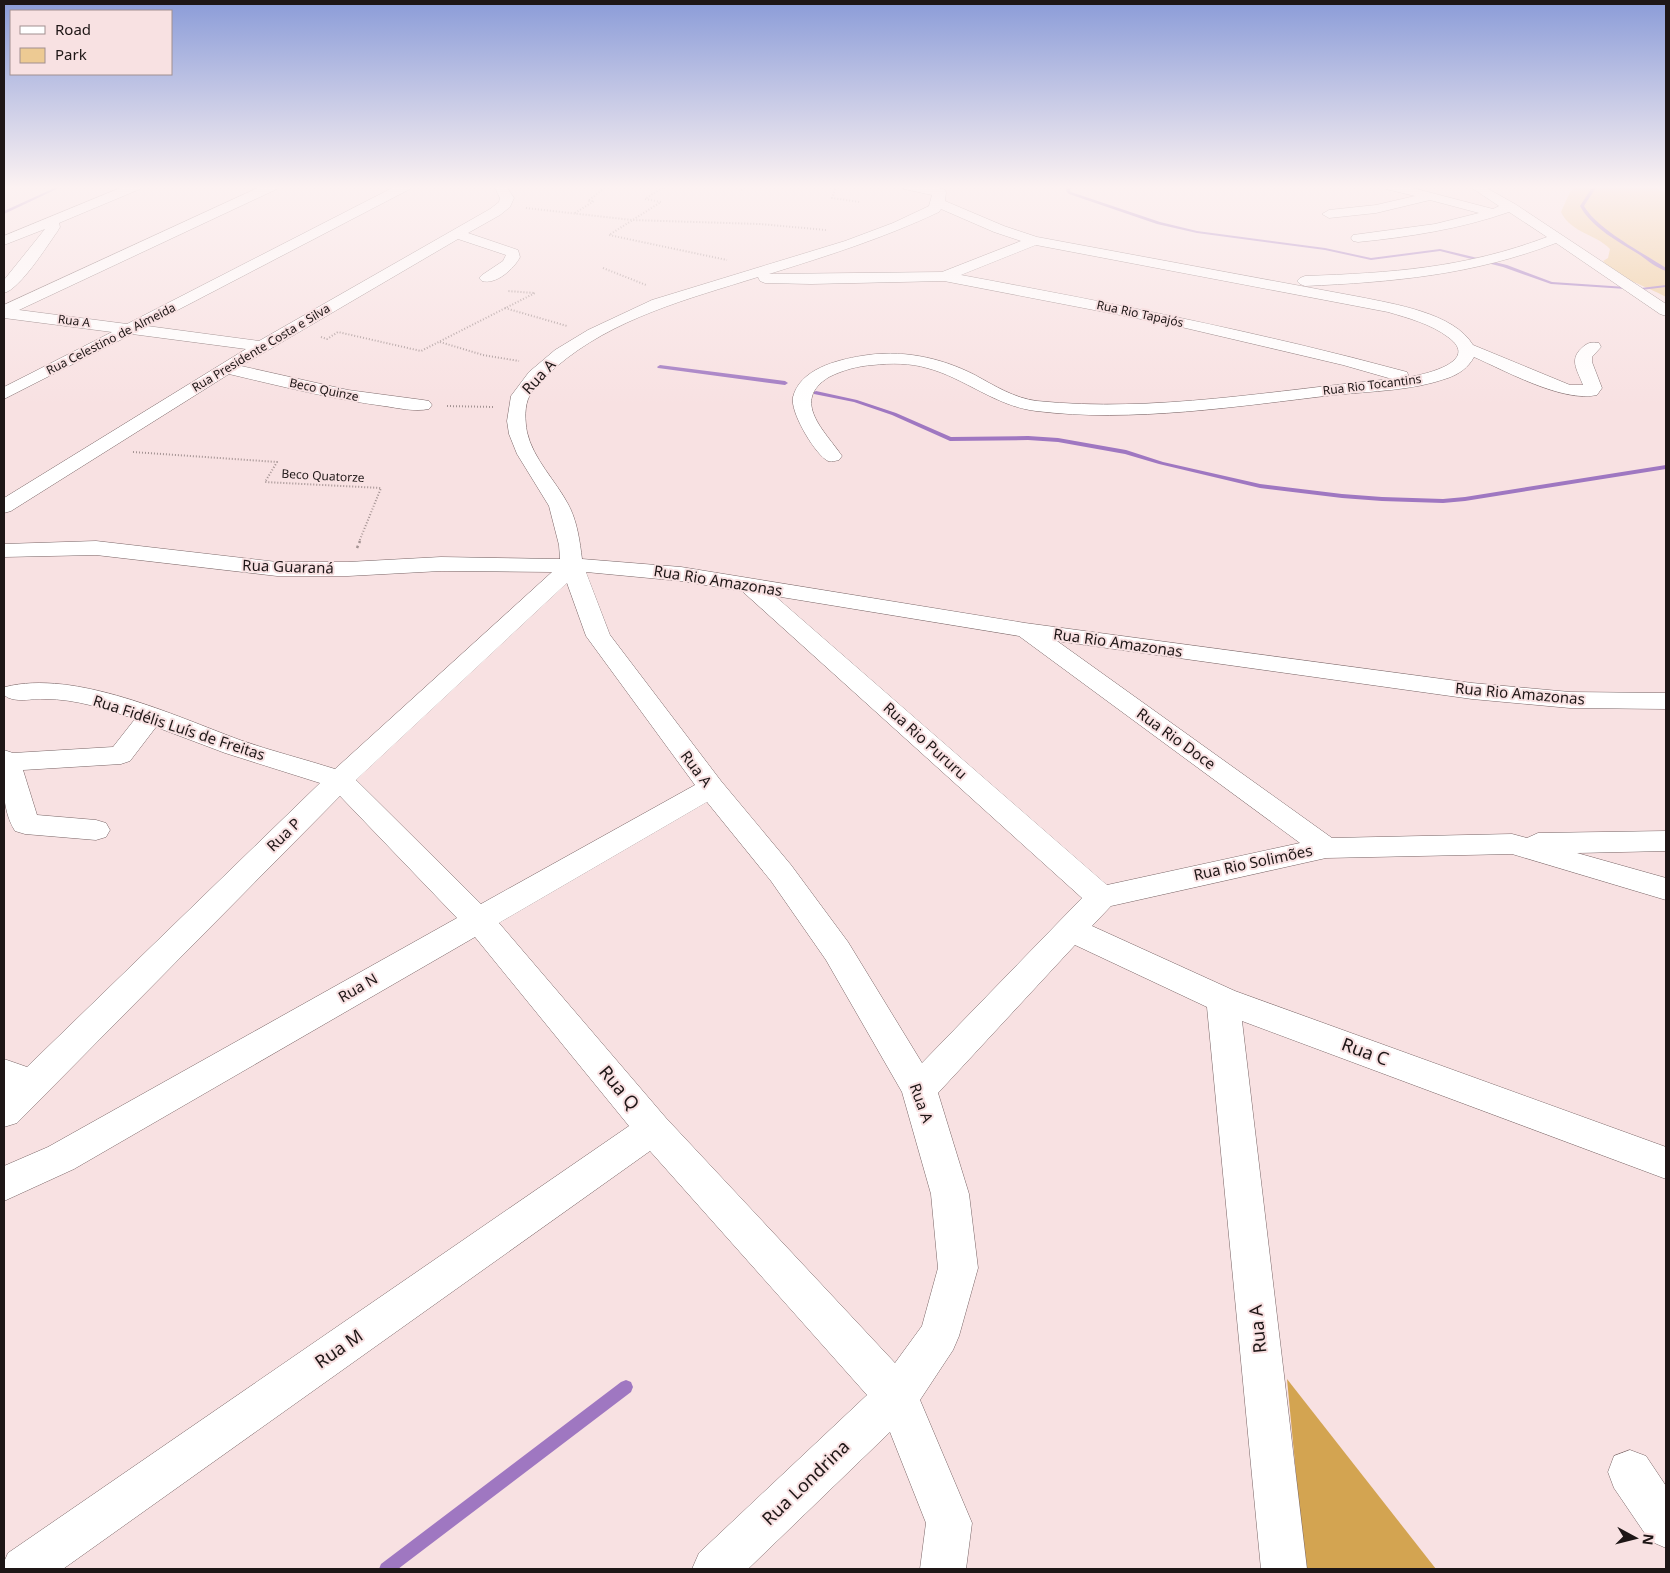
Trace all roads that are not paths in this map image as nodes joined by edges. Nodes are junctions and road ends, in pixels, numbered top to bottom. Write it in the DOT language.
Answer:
graph roads {
  1 [pos="29,259"];
  2 [pos="116,259"];
  3 [pos="264,259"];
  4 [pos="412,259"];
  5 [pos="512,259"];
  6 [pos="796,259"];
  7 [pos="987,259"];
  8 [pos="1133,259"];
  9 [pos="1492,259"];
  10 [pos="1588,259"];
  11 [pos="944,276"];
  12 [pos="741,277"];
  13 [pos="487,278"];
  14 [pos="1260,283"];
  15 [pos="4,288"];
  16 [pos="1666,311"];
  17 [pos="4,312"];
  18 [pos="132,328"];
  19 [pos="262,346"];
  20 [pos="1593,347"];
  21 [pos="1466,348"];
  22 [pos="226,368"];
  23 [pos="1415,380"];
  24 [pos="4,394"];
  25 [pos="423,405"];
  26 [pos="832,456"];
  27 [pos="4,507"];
  28 [pos="4,550"];
  29 [pos="572,566"];
  30 [pos="749,585"];
  31 [pos="1025,630"];
  32 [pos="14,692"];
  33 [pos="1666,701"];
  34 [pos="151,716"];
  35 [pos="5,760"];
  36 [pos="340,780"];
  37 [pos="711,788"];
  38 [pos="96,830"];
  39 [pos="1666,840"];
  40 [pos="1512,844"];
  41 [pos="1326,848"];
  42 [pos="1666,889"];
  43 [pos="1101,897"];
  44 [pos="478,920"];
  45 [pos="1070,929"];
  46 [pos="1223,1000"];
  47 [pos="17,1079"];
  48 [pos="919,1089"];
  49 [pos="4,1112"];
  50 [pos="654,1129"];
  51 [pos="1666,1163"];
  52 [pos="4,1184"];
  53 [pos="897,1396"];
  54 [pos="1630,1472"];
  55 [pos="1666,1526"];
  56 [pos="24,1569"];
  57 [pos="716,1569"];
  58 [pos="943,1569"];
  59 [pos="1284,1569"];
  1 -- 15 [label="street"];
  2 -- 17 [label="street"];
  3 -- 18 [label="street, Rua Celestino de Almeida"];
  4 -- 19 [label="street, Rua Presidente Costa e Silva"];
  5 -- 13 [label="street"];
  6 -- 12 [label="street, Rua A"];
  7 -- 11 [label="street"];
  8 -- 14 [label="street"];
  9 -- 14 [label="street"];
  10 -- 16 [label="street"];
  11 -- 12 [label="street, Rua Rio Tapajós"];
  11 -- 23 [label="street, Rua Rio Tapajós"];
  12 -- 29 [label="street, Rua A"];
  14 -- 21 [label="street"];
  17 -- 18 [label="street, Rua A"];
  18 -- 19 [label="street, Rua A"];
  18 -- 24 [label="street, Rua Celestino de Almeida"];
  19 -- 22 [label="street, Rua Presidente Costa e Silva"];
  20 -- 21 [label="street"];
  21 -- 23 [label="street, Rua Rio Tocantins"];
  22 -- 25 [label="street, Beco Quinze"];
  22 -- 27 [label="street, Rua Presidente Costa e Silva"];
  23 -- 26 [label="street, Rua Rio Tocantins"];
  28 -- 29 [label="street, Rua Guaraná"];
  29 -- 30 [label="street, Rua Rio Amazonas"];
  29 -- 36 [label="street, Rua P"];
  29 -- 37 [label="street, Rua A"];
  30 -- 31 [label="street, Rua Rio Amazonas"];
  30 -- 43 [label="street, Rua Rio Pururu"];
  31 -- 33 [label="street, Rua Rio Amazonas"];
  31 -- 41 [label="street, Rua Rio Doce"];
  32 -- 34 [label="street, Rua Fidélis Luís de Freitas"];
  34 -- 35 [label="street"];
  34 -- 36 [label="street, Rua Fidélis Luís de Freitas"];
  35 -- 38 [label="street"];
  36 -- 44 [label="street, Rua Q"];
  36 -- 47 [label="street, Rua P"];
  37 -- 44 [label="street, Rua N"];
  37 -- 48 [label="street, Rua A"];
  39 -- 40 [label="street"];
  40 -- 41 [label="street, Rua Rio Solimões"];
  40 -- 42 [label="street, Rua Rio Solimões"];
  41 -- 43 [label="street, Rua Rio Solimões"];
  43 -- 45 [label="street"];
  44 -- 50 [label="street, Rua Q"];
  44 -- 52 [label="street, Rua N"];
  45 -- 46 [label="street, Rua C"];
  45 -- 48 [label="street"];
  46 -- 51 [label="street, Rua C"];
  46 -- 59 [label="street, Rua A"];
  47 -- 49 [label="street, Rua P"];
  48 -- 53 [label="street, Rua A"];
  50 -- 53 [label="street, Rua Q"];
  50 -- 56 [label="street, Rua M"];
  53 -- 57 [label="street, Rua Londrina"];
  53 -- 58 [label="street"];
  54 -- 55 [label="street"];
}
